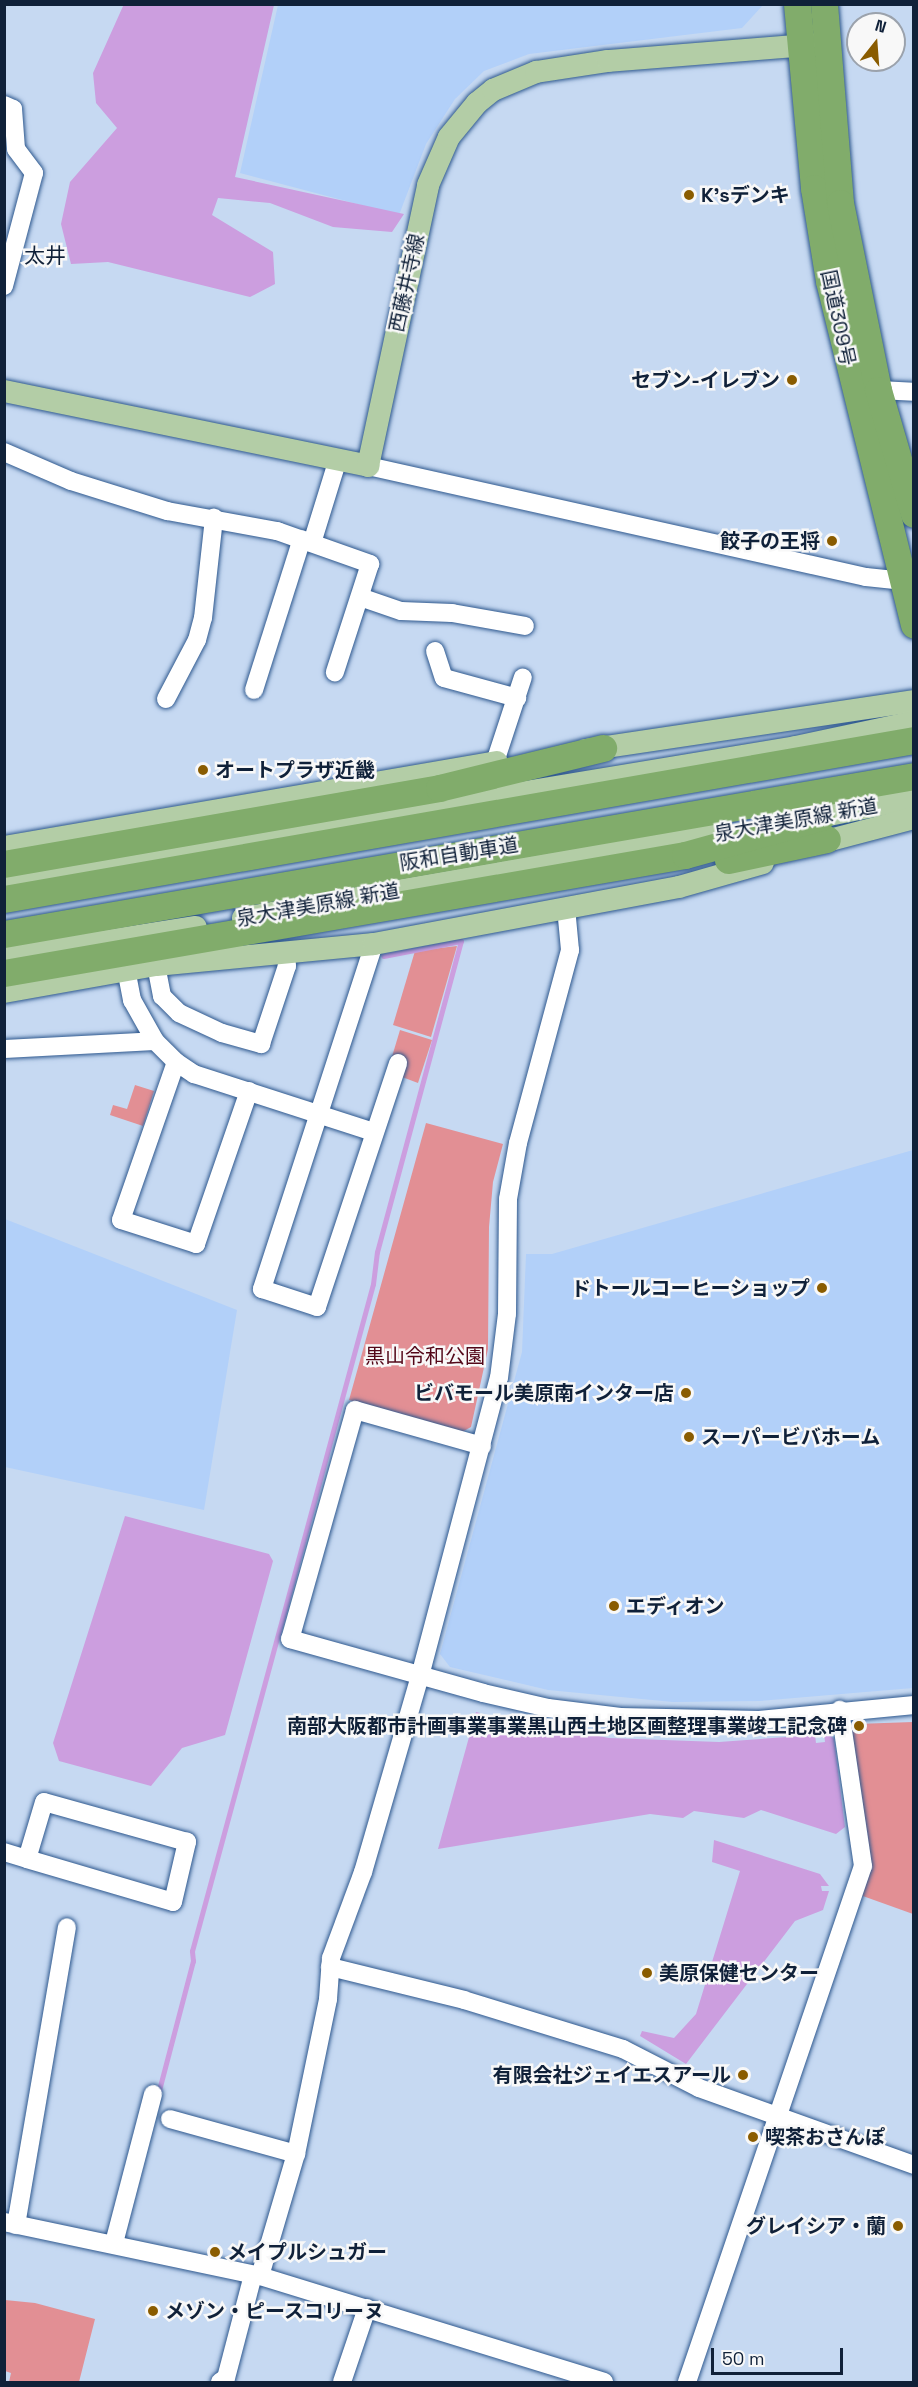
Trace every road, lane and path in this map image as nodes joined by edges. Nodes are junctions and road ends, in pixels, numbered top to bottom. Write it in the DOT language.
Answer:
graph roads {
  1 [pos="797,4"];
  2 [pos="824,4"];
  3 [pos="826,43"];
  4 [pos="798,45"];
  5 [pos="4,105"];
  6 [pos="4,286"];
  7 [pos="878,390"];
  8 [pos="4,391"];
  9 [pos="914,392"];
  10 [pos="4,452"];
  11 [pos="338,459"];
  12 [pos="368,466"];
  13 [pos="914,514"];
  14 [pos="214,518"];
  15 [pos="307,541"];
  16 [pos="902,581"];
  17 [pos="360,597"];
  18 [pos="914,625"];
  19 [pos="525,626"];
  20 [pos="435,651"];
  21 [pos="335,672"];
  22 [pos="524,677"];
  23 [pos="254,690"];
  24 [pos="517,698"];
  25 [pos="166,699"];
  26 [pos="914,701"];
  27 [pos="914,722"];
  28 [pos="914,740"];
  29 [pos="603,748"];
  30 [pos="495,762"];
  31 [pos="914,776"];
  32 [pos="914,798"];
  33 [pos="914,818"];
  34 [pos="824,828"];
  35 [pos="4,847"];
  36 [pos="683,848"];
  37 [pos="4,864"];
  38 [pos="4,879"];
  39 [pos="4,899"];
  40 [pos="566,908"];
  41 [pos="4,934"];
  42 [pos="374,944"];
  43 [pos="286,954"];
  44 [pos="4,957"];
  45 [pos="151,957"];
  46 [pos="126,969"];
  47 [pos="4,973"];
  48 [pos="4,992"];
  49 [pos="154,1041"];
  50 [pos="4,1050"];
  51 [pos="176,1062"];
  52 [pos="398,1063"];
  53 [pos="249,1091"];
  54 [pos="319,1114"];
  55 [pos="374,1132"];
  56 [pos="482,1446"];
  57 [pos="420,1676"];
  58 [pos="914,1705"];
  59 [pos="840,1710"];
  60 [pos="4,1852"];
  61 [pos="27,1859"];
  62 [pos="67,1927"];
  63 [pos="330,1967"];
  64 [pos="153,2094"];
  65 [pos="780,2117"];
  66 [pos="170,2119"];
  67 [pos="296,2154"];
  68 [pos="914,2165"];
  69 [pos="10,2223"];
  70 [pos="114,2243"];
  71 [pos="256,2276"];
  72 [pos="367,2307"];
  73 [pos="229,2381"];
  74 [pos="342,2382"];
  75 [pos="604,2382"];
  76 [pos="687,2382"];
  1 -- 4 [label="highway, 国道309号"];
  2 -- 3 [label="highway, 国道309号"];
  3 -- 4 [label="main road, 西藤井寺線"];
  3 -- 7 [label="highway, 国道309号"];
  4 -- 12 [label="main road, 西藤井寺線"];
  4 -- 16 [label="highway, 国道309号"];
  5 -- 6 [label="street"];
  7 -- 9 [label="street"];
  7 -- 13 [label="highway, 国道309号"];
  8 -- 11 [label="main road"];
  10 -- 14 [label="street"];
  11 -- 12 [label="main road"];
  11 -- 15 [label="street"];
  12 -- 16 [label="street"];
  14 -- 15 [label="street"];
  14 -- 25 [label="street"];
  15 -- 17 [label="street"];
  15 -- 23 [label="street"];
  16 -- 18 [label="highway, 国道309号"];
  17 -- 19 [label="street"];
  17 -- 21 [label="street"];
  20 -- 24 [label="street"];
  22 -- 24 [label="street"];
  24 -- 30 [label="street"];
  26 -- 29 [label="main road"];
  27 -- 38 [label="main road"];
  28 -- 39 [label="highway, 阪和自動車道"];
  29 -- 30 [label="main road"];
  29 -- 37 [label="highway"];
  30 -- 35 [label="main road"];
  31 -- 41 [label="highway, 阪和自動車道"];
  32 -- 34 [label="main road, 泉大津美原線 新道"];
  33 -- 34 [label="main road"];
  34 -- 36 [label="highway"];
  34 -- 40 [label="main road"];
  34 -- 45 [label="highway"];
  36 -- 44 [label="main road, 泉大津美原線 新道"];
  36 -- 45 [label="highway"];
  40 -- 42 [label="main road"];
  40 -- 56 [label="street"];
  42 -- 43 [label="main road"];
  42 -- 54 [label="street"];
  43 -- 45 [label="main road"];
  43 -- 45 [label="street"];
  45 -- 46 [label="main road"];
  45 -- 47 [label="highway"];
  46 -- 48 [label="main road"];
  46 -- 49 [label="street"];
  49 -- 50 [label="street"];
  49 -- 51 [label="street"];
  51 -- 53 [label="street"];
  51 -- 53 [label="street"];
  52 -- 55 [label="street"];
  53 -- 54 [label="street"];
  54 -- 55 [label="street"];
  54 -- 55 [label="street"];
  56 -- 57 [label="street"];
  56 -- 57 [label="street"];
  57 -- 59 [label="street"];
  57 -- 63 [label="street"];
  58 -- 59 [label="street"];
  59 -- 65 [label="street"];
  60 -- 61 [label="street"];
  61 -- 61 [label="street"];
  62 -- 69 [label="street"];
  63 -- 65 [label="street"];
  63 -- 67 [label="street"];
  64 -- 70 [label="street"];
  65 -- 68 [label="street"];
  65 -- 76 [label="street"];
  66 -- 67 [label="street"];
  67 -- 71 [label="street"];
  69 -- 70 [label="street"];
  70 -- 71 [label="street"];
  71 -- 72 [label="street"];
  71 -- 73 [label="street"];
  72 -- 74 [label="street"];
  72 -- 75 [label="street"];
}
